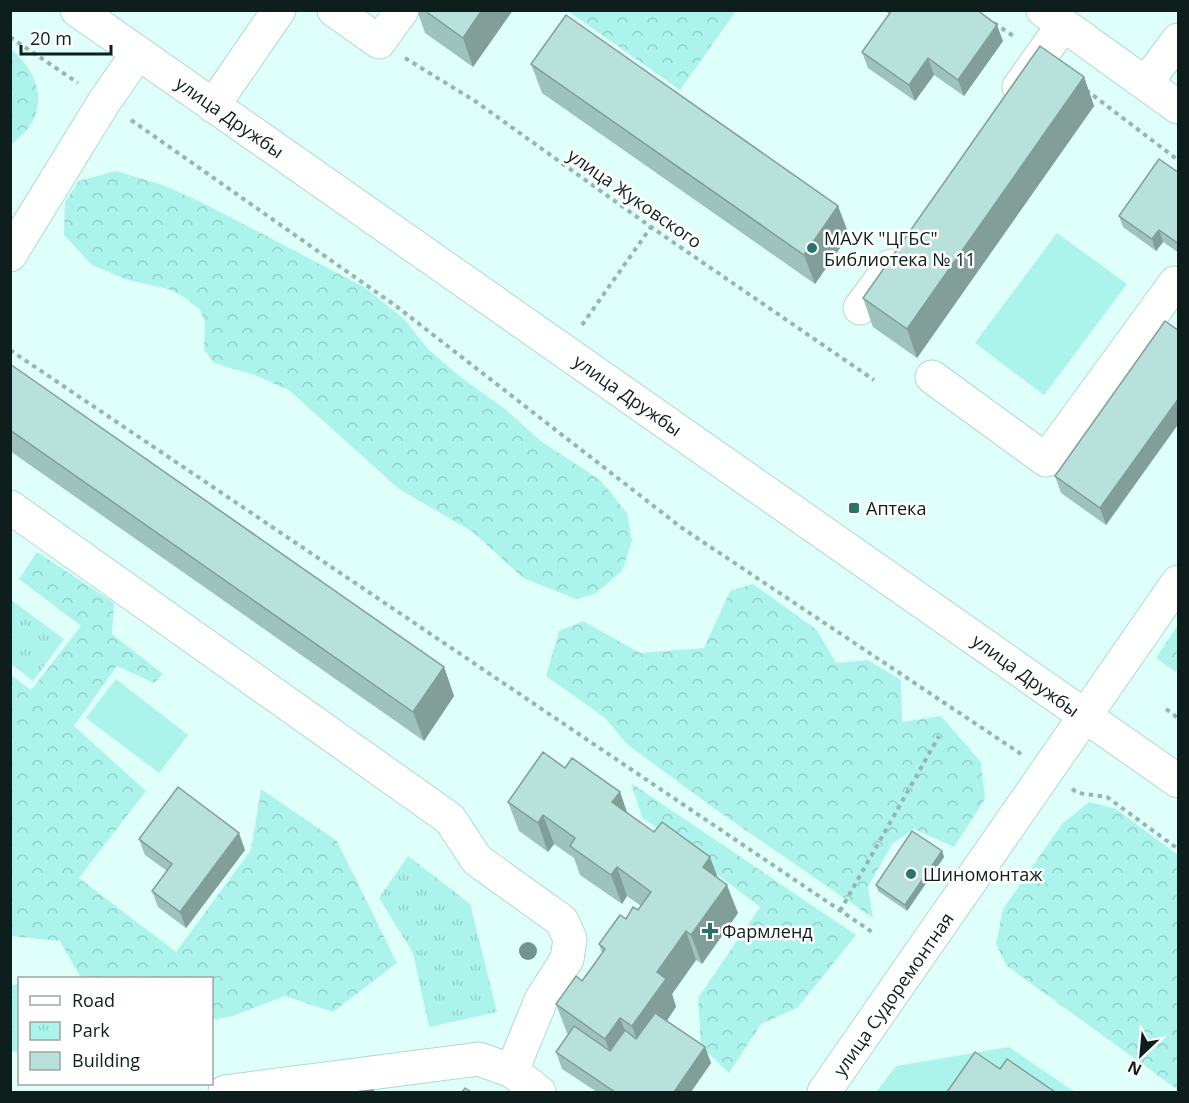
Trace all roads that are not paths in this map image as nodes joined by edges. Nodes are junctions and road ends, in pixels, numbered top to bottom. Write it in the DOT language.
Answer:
graph roads {
  1 [pos="77,10"];
  2 [pos="279,10"];
  3 [pos="334,10"];
  4 [pos="402,10"];
  5 [pos="1053,18"];
  6 [pos="1179,40"];
  7 [pos="138,53"];
  8 [pos="1146,84"];
  9 [pos="213,106"];
  10 [pos="1179,106"];
  11 [pos="1000,114"];
  12 [pos="909,240"];
  13 [pos="10,255"];
  14 [pos="1179,285"];
  15 [pos="860,308"];
  16 [pos="932,377"];
  17 [pos="10,507"];
  18 [pos="1176,590"];
  19 [pos="1084,717"];
  20 [pos="1179,781"];
  21 [pos="512,1071"];
  22 [pos="225,1092"];
  23 [pos="539,1092"];
  24 [pos="824,1092"];
  1 -- 7 [label="main road, улица Дружбы"];
  2 -- 9 [label="main road"];
  3 -- 4 [label="main road"];
  5 -- 8 [label="main road"];
  5 -- 11 [label="main road"];
  6 -- 8 [label="main road"];
  7 -- 9 [label="main road, улица Дружбы"];
  7 -- 13 [label="main road"];
  8 -- 10 [label="main road"];
  9 -- 19 [label="main road, улица Дружбы"];
  12 -- 15 [label="main road"];
  14 -- 16 [label="main road"];
  17 -- 21 [label="main road"];
  18 -- 19 [label="main road, улица Судоремонтная"];
  19 -- 20 [label="main road, улица Дружбы"];
  19 -- 24 [label="main road, улица Судоремонтная"];
  21 -- 22 [label="main road"];
  21 -- 23 [label="main road"];
}
